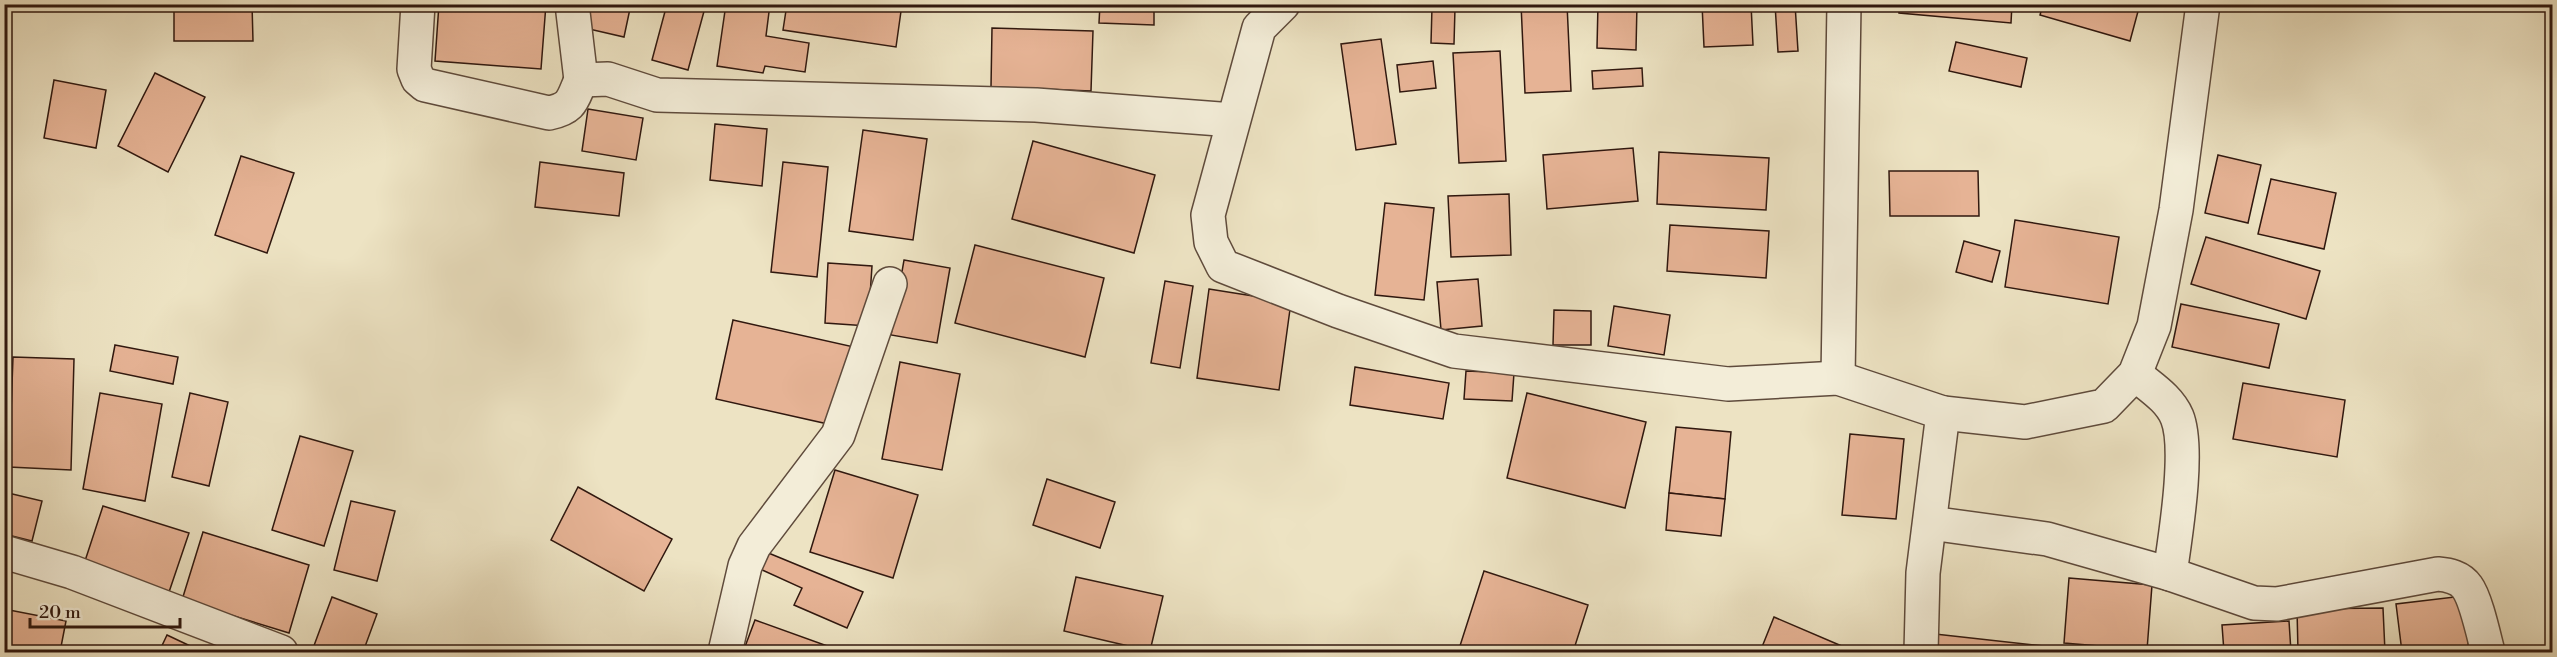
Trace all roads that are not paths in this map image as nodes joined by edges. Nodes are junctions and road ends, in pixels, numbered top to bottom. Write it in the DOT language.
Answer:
graph roads {
  1 [pos="418,4"];
  2 [pos="572,4"];
  3 [pos="1283,4"];
  4 [pos="1844,4"];
  5 [pos="2203,4"];
  6 [pos="581,80"];
  7 [pos="1233,120"];
  8 [pos="890,284"];
  9 [pos="2135,374"];
  10 [pos="1838,378"];
  11 [pos="1943,413"];
  12 [pos="1930,523"];
  13 [pos="4,552"];
  14 [pos="2170,574"];
  15 [pos="281,652"];
  16 [pos="725,652"];
  17 [pos="1921,652"];
  18 [pos="2488,652"];
  1 -- 6 [label="street"];
  2 -- 6 [label="street"];
  3 -- 7 [label="street"];
  4 -- 10 [label="street"];
  5 -- 9 [label="street"];
  6 -- 7 [label="street"];
  7 -- 10 [label="street"];
  8 -- 16 [label="street"];
  9 -- 11 [label="street"];
  9 -- 14 [label="street"];
  10 -- 11 [label="street"];
  11 -- 12 [label="street"];
  12 -- 14 [label="street"];
  12 -- 17 [label="street"];
  13 -- 15 [label="street"];
  14 -- 18 [label="street"];
}
